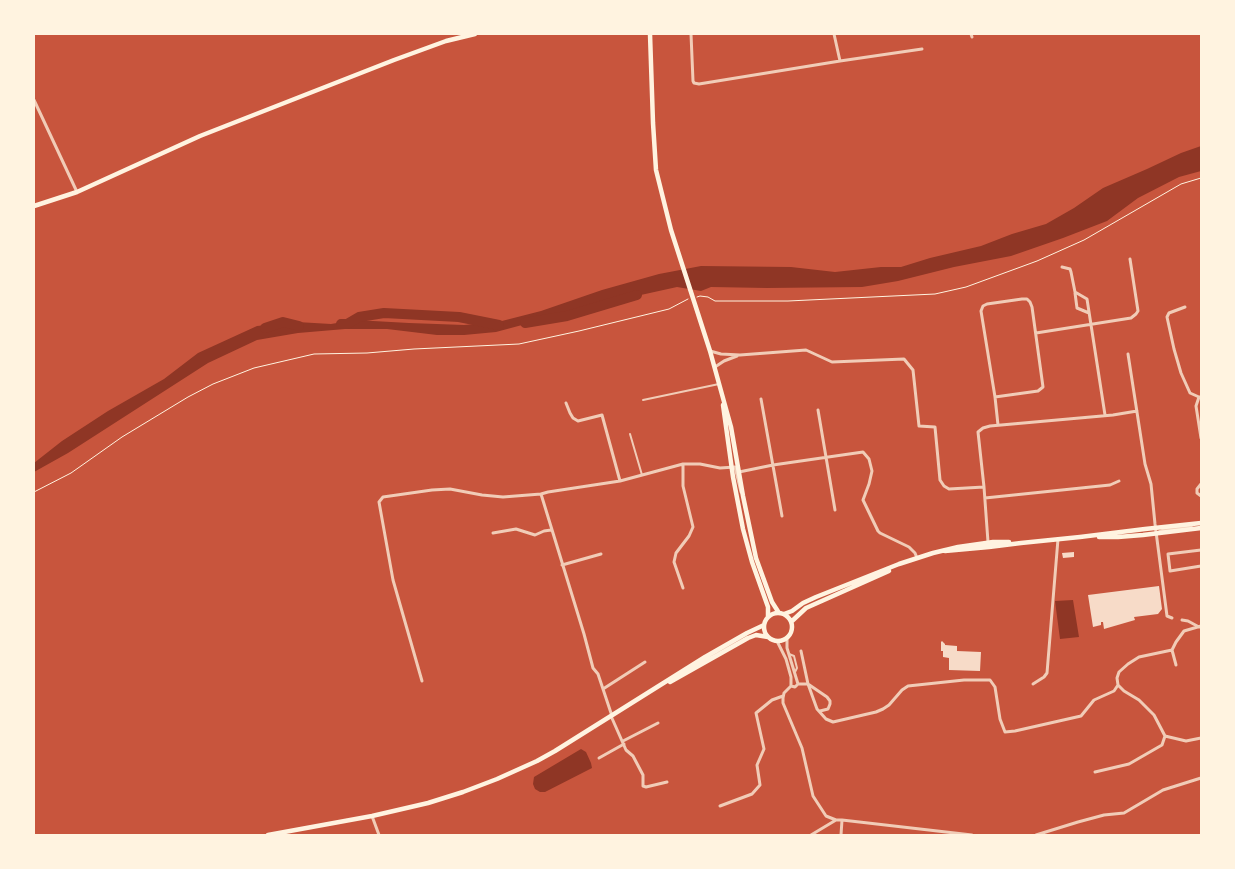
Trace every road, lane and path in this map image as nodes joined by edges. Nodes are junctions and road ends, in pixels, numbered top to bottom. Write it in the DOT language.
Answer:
graph roads {
  1 [pos="475,34"];
  2 [pos="650,34"];
  3 [pos="690,34"];
  4 [pos="834,34"];
  5 [pos="922,49"];
  6 [pos="840,61"];
  7 [pos="34,100"];
  8 [pos="1201,178"];
  9 [pos="76,192"];
  10 [pos="34,206"];
  11 [pos="1130,259"];
  12 [pos="1062,267"];
  13 [pos="1075,292"];
  14 [pos="1185,307"];
  15 [pos="1089,314"];
  16 [pos="1091,324"];
  17 [pos="1036,333"];
  18 [pos="710,351"];
  19 [pos="1128,354"];
  20 [pos="740,355"];
  21 [pos="715,367"];
  22 [pos="720,385"];
  23 [pos="995,397"];
  24 [pos="1200,397"];
  25 [pos="643,400"];
  26 [pos="761,400"];
  27 [pos="566,403"];
  28 [pos="818,410"];
  29 [pos="1137,411"];
  30 [pos="1105,416"];
  31 [pos="998,425"];
  32 [pos="630,434"];
  33 [pos="1201,438"];
  34 [pos="825,457"];
  35 [pos="683,464"];
  36 [pos="772,464"];
  37 [pos="732,467"];
  38 [pos="739,472"];
  39 [pos="642,475"];
  40 [pos="1119,481"];
  41 [pos="620,482"];
  42 [pos="1201,484"];
  43 [pos="984,487"];
  44 [pos="34,492"];
  45 [pos="541,494"];
  46 [pos="743,496"];
  47 [pos="1201,496"];
  48 [pos="985,498"];
  49 [pos="834,510"];
  50 [pos="782,516"];
  51 [pos="1201,523"];
  52 [pos="1194,524"];
  53 [pos="1156,528"];
  54 [pos="1201,528"];
  55 [pos="1144,529"];
  56 [pos="551,530"];
  57 [pos="493,533"];
  58 [pos="1156,534"];
  59 [pos="1080,537"];
  60 [pos="1058,539"];
  61 [pos="989,545"];
  62 [pos="1201,550"];
  63 [pos="601,554"];
  64 [pos="917,558"];
  65 [pos="1160,564"];
  66 [pos="1169,564"];
  67 [pos="562,565"];
  68 [pos="1201,566"];
  69 [pos="683,588"];
  70 [pos="782,614"];
  71 [pos="768,618"];
  72 [pos="1172,618"];
  73 [pos="1182,620"];
  74 [pos="791,622"];
  75 [pos="764,625"];
  76 [pos="1200,626"];
  77 [pos="768,637"];
  78 [pos="787,637"];
  79 [pos="777,641"];
  80 [pos="1172,650"];
  81 [pos="801,651"];
  82 [pos="645,662"];
  83 [pos="1176,665"];
  84 [pos="422,681"];
  85 [pos="798,684"];
  86 [pos="808,684"];
  87 [pos="1033,684"];
  88 [pos="1118,685"];
  89 [pos="791,686"];
  90 [pos="603,689"];
  91 [pos="646,694"];
  92 [pos="784,696"];
  93 [pos="819,712"];
  94 [pos="612,716"];
  95 [pos="658,722"];
  96 [pos="1165,736"];
  97 [pos="1201,738"];
  98 [pos="624,743"];
  99 [pos="599,758"];
  100 [pos="1095,772"];
  101 [pos="1201,778"];
  102 [pos="666,782"];
  103 [pos="720,806"];
  104 [pos="372,816"];
  105 [pos="836,820"];
  106 [pos="842,820"];
  107 [pos="268,835"];
  108 [pos="379,835"];
  109 [pos="811,835"];
  110 [pos="841,835"];
  111 [pos="972,835"];
  112 [pos="1036,835"];
  1 -- 9 [label="main road"];
  2 -- 18 [label="main road"];
  3 -- 6 [label="street"];
  4 -- 6 [label="street"];
  5 -- 6 [label="street"];
  7 -- 9 [label="street"];
  8 -- 44 [label="path"];
  9 -- 10 [label="main road"];
  11 -- 16 [label="street"];
  12 -- 13 [label="street"];
  13 -- 15 [label="street"];
  13 -- 15 [label="street"];
  14 -- 24 [label="street"];
  15 -- 16 [label="street"];
  16 -- 17 [label="street"];
  16 -- 30 [label="street"];
  17 -- 23 [label="street"];
  17 -- 23 [label="street"];
  18 -- 20 [label="street"];
  18 -- 21 [label="main road"];
  19 -- 29 [label="street"];
  20 -- 21 [label="street"];
  20 -- 43 [label="street"];
  21 -- 22 [label="main road"];
  22 -- 25 [label="lane"];
  22 -- 37 [label="main road"];
  22 -- 38 [label="main road"];
  23 -- 31 [label="street"];
  24 -- 33 [label="street"];
  26 -- 36 [label="street"];
  27 -- 41 [label="street"];
  28 -- 34 [label="street"];
  29 -- 30 [label="street"];
  29 -- 53 [label="street"];
  30 -- 31 [label="street"];
  31 -- 43 [label="street"];
  32 -- 39 [label="lane"];
  34 -- 36 [label="street"];
  34 -- 49 [label="street"];
  34 -- 64 [label="street"];
  35 -- 37 [label="street"];
  35 -- 39 [label="street"];
  35 -- 69 [label="street"];
  36 -- 38 [label="street"];
  36 -- 50 [label="street"];
  37 -- 46 [label="street"];
  37 -- 71 [label="main road"];
  38 -- 46 [label="main road"];
  39 -- 41 [label="street"];
  40 -- 48 [label="street"];
  41 -- 45 [label="street"];
  42 -- 47 [label="street"];
  43 -- 48 [label="street"];
  45 -- 56 [label="street"];
  45 -- 84 [label="street"];
  46 -- 70 [label="main road"];
  48 -- 61 [label="street"];
  51 -- 52 [label="main road"];
  52 -- 53 [label="main road"];
  52 -- 58 [label="street"];
  53 -- 55 [label="main road"];
  53 -- 58 [label="street"];
  54 -- 58 [label="main road"];
  55 -- 58 [label="main road"];
  55 -- 59 [label="main road"];
  56 -- 57 [label="street"];
  56 -- 67 [label="street"];
  58 -- 59 [label="main road"];
  58 -- 65 [label="street"];
  59 -- 60 [label="main road"];
  60 -- 61 [label="main road"];
  60 -- 87 [label="street"];
  61 -- 64 [label="main road"];
  62 -- 66 [label="street"];
  63 -- 67 [label="street"];
  64 -- 70 [label="main road"];
  64 -- 74 [label="main road"];
  65 -- 66 [label="street"];
  65 -- 72 [label="street"];
  66 -- 68 [label="street"];
  67 -- 90 [label="street"];
  70 -- 71 [label="main road"];
  70 -- 74 [label="main road"];
  71 -- 75 [label="main road"];
  73 -- 76 [label="street"];
  74 -- 78 [label="main road"];
  75 -- 77 [label="main road"];
  75 -- 91 [label="main road"];
  76 -- 80 [label="street"];
  77 -- 79 [label="main road"];
  77 -- 91 [label="main road"];
  78 -- 79 [label="main road"];
  78 -- 85 [label="street"];
  79 -- 89 [label="street"];
  80 -- 83 [label="street"];
  80 -- 88 [label="street"];
  81 -- 86 [label="street"];
  82 -- 90 [label="street"];
  85 -- 86 [label="street"];
  85 -- 89 [label="street"];
  86 -- 93 [label="street"];
  86 -- 93 [label="street"];
  88 -- 93 [label="street"];
  88 -- 96 [label="street"];
  89 -- 92 [label="street"];
  90 -- 94 [label="street"];
  91 -- 94 [label="main road"];
  92 -- 103 [label="street"];
  92 -- 105 [label="street"];
  94 -- 98 [label="street"];
  94 -- 104 [label="main road"];
  95 -- 98 [label="street"];
  96 -- 97 [label="street"];
  96 -- 100 [label="street"];
  98 -- 99 [label="street"];
  98 -- 102 [label="street"];
  101 -- 112 [label="street"];
  104 -- 107 [label="main road"];
  104 -- 108 [label="street"];
  105 -- 106 [label="street"];
  105 -- 109 [label="street"];
  106 -- 110 [label="street"];
  106 -- 111 [label="street"];
}
